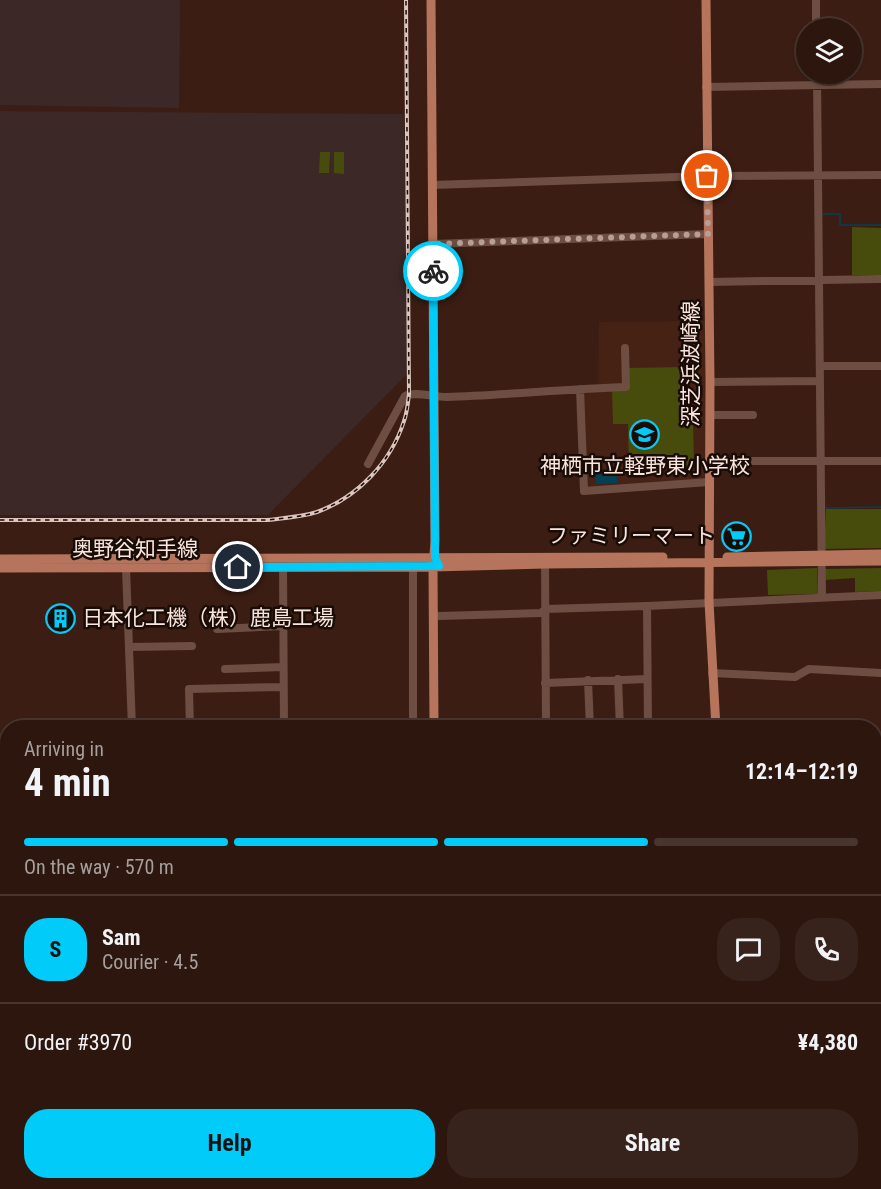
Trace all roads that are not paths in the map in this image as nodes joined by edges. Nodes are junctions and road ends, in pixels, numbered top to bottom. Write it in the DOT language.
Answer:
graph roads {
  1 [pos="431,0"];
  2 [pos="706,0"];
  3 [pos="816,0"];
  4 [pos="816,18"];
  5 [pos="881,84"];
  6 [pos="817,85"];
  7 [pos="706,87"];
  8 [pos="881,175"];
  9 [pos="707,176"];
  10 [pos="818,176"];
  11 [pos="432,185"];
  12 [pos="708,234"];
  13 [pos="433,244"];
  14 [pos="819,279"];
  15 [pos="881,279"];
  16 [pos="709,282"];
  17 [pos="625,348"];
  18 [pos="820,366"];
  19 [pos="881,366"];
  20 [pos="820,381"];
  21 [pos="710,382"];
  22 [pos="580,389"];
  23 [pos="434,397"];
  24 [pos="710,415"];
  25 [pos="753,415"];
  26 [pos="710,461"];
  27 [pos="821,461"];
  28 [pos="881,461"];
  29 [pos="368,464"];
  30 [pos="709,482"];
  31 [pos="881,555"];
  32 [pos="0,559"];
  33 [pos="821,559"];
  34 [pos="709,560"];
  35 [pos="881,561"];
  36 [pos="436,563"];
  37 [pos="545,564"];
  38 [pos="0,567"];
  39 [pos="283,567"];
  40 [pos="413,567"];
  41 [pos="126,568"];
  42 [pos="881,595"];
  43 [pos="822,597"];
  44 [pos="709,602"];
  45 [pos="647,606"];
  46 [pos="545,609"];
  47 [pos="439,616"];
  48 [pos="283,626"];
  49 [pos="217,628"];
  50 [pos="130,646"];
  51 [pos="192,646"];
  52 [pos="283,667"];
  53 [pos="225,669"];
  54 [pos="712,673"];
  55 [pos="881,673"];
  56 [pos="618,679"];
  57 [pos="647,679"];
  58 [pos="588,680"];
  59 [pos="545,683"];
  60 [pos="283,687"];
  61 [pos="132,720"];
  62 [pos="190,720"];
  63 [pos="284,720"];
  64 [pos="413,720"];
  65 [pos="434,720"];
  66 [pos="440,720"];
  67 [pos="546,720"];
  68 [pos="590,720"];
  69 [pos="620,720"];
  70 [pos="648,720"];
  71 [pos="715,720"];
  1 -- 11 [label="main road"];
  2 -- 7 [label="main road, 深芝浜波崎線"];
  3 -- 4 [label="street"];
  5 -- 6 [label="street"];
  6 -- 7 [label="street"];
  6 -- 10 [label="street"];
  7 -- 9 [label="main road, 深芝浜波崎線"];
  8 -- 10 [label="street"];
  9 -- 10 [label="street"];
  9 -- 11 [label="street"];
  9 -- 12 [label="main road, 深芝浜波崎線"];
  10 -- 14 [label="street"];
  11 -- 13 [label="main road"];
  12 -- 13 [label="street"];
  12 -- 16 [label="main road, 深芝浜波崎線"];
  13 -- 23 [label="main road"];
  14 -- 15 [label="street"];
  14 -- 16 [label="street"];
  14 -- 18 [label="street"];
  16 -- 21 [label="main road, 深芝浜波崎線"];
  17 -- 22 [label="street"];
  18 -- 19 [label="street"];
  18 -- 20 [label="street"];
  20 -- 21 [label="street"];
  20 -- 27 [label="street"];
  21 -- 24 [label="main road, 深芝浜波崎線"];
  22 -- 23 [label="street"];
  22 -- 30 [label="street"];
  23 -- 29 [label="street"];
  23 -- 36 [label="main road"];
  24 -- 25 [label="street"];
  24 -- 26 [label="main road, 深芝浜波崎線"];
  26 -- 27 [label="street"];
  26 -- 30 [label="main road, 深芝浜波崎線"];
  27 -- 28 [label="street"];
  27 -- 33 [label="street"];
  30 -- 34 [label="main road, 深芝浜波崎線"];
  31 -- 33 [label="main road, 奥野谷知手線"];
  32 -- 36 [label="main road, 奥野谷知手線"];
  33 -- 34 [label="main road, 奥野谷知手線"];
  33 -- 35 [label="main road, 奥野谷知手線"];
  33 -- 43 [label="street"];
  34 -- 36 [label="main road, 奥野谷知手線"];
  34 -- 37 [label="main road, 奥野谷知手線"];
  34 -- 44 [label="main road, 深芝浜波崎線"];
  36 -- 37 [label="main road, 奥野谷知手線"];
  36 -- 40 [label="main road, 奥野谷知手線"];
  36 -- 47 [label="main road"];
  36 -- 65 [label="main road"];
  37 -- 46 [label="street"];
  38 -- 41 [label="main road, 奥野谷知手線"];
  39 -- 40 [label="main road, 奥野谷知手線"];
  39 -- 41 [label="main road, 奥野谷知手線"];
  39 -- 48 [label="street"];
  40 -- 64 [label="street"];
  41 -- 50 [label="street"];
  42 -- 43 [label="street"];
  43 -- 44 [label="street"];
  44 -- 45 [label="street"];
  44 -- 54 [label="main road, 深芝浜波崎線"];
  45 -- 46 [label="street"];
  45 -- 57 [label="street"];
  46 -- 47 [label="street"];
  46 -- 59 [label="street"];
  47 -- 66 [label="main road"];
  48 -- 49 [label="street"];
  48 -- 52 [label="street"];
  50 -- 51 [label="street"];
  50 -- 61 [label="street"];
  52 -- 53 [label="street"];
  52 -- 60 [label="street"];
  54 -- 55 [label="street"];
  54 -- 71 [label="main road, 深芝浜波崎線"];
  56 -- 57 [label="street"];
  56 -- 58 [label="street"];
  56 -- 69 [label="street"];
  57 -- 70 [label="street"];
  58 -- 59 [label="street"];
  58 -- 68 [label="street"];
  59 -- 67 [label="street"];
  60 -- 62 [label="street"];
  60 -- 63 [label="street"];
}
